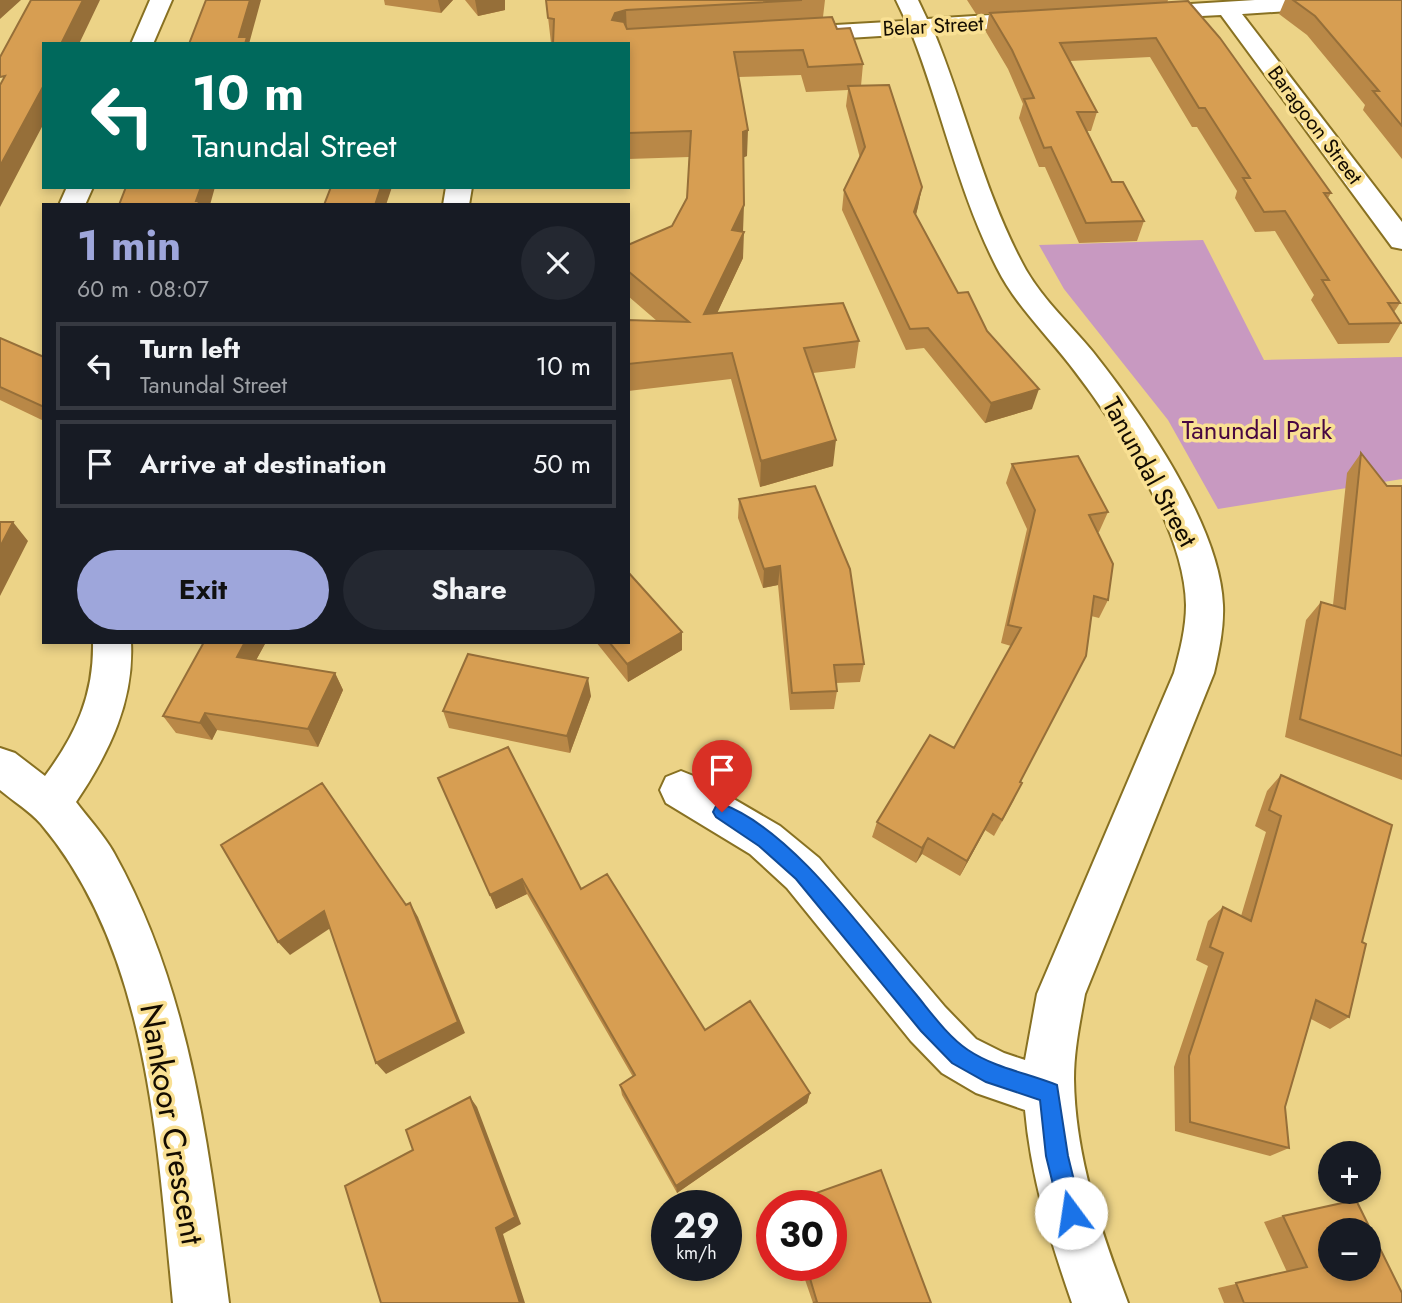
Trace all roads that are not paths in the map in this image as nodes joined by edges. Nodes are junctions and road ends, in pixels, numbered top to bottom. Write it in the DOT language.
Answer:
graph roads {
  1 [pos="161,0"];
  2 [pos="1364,0"];
  3 [pos="1227,8"];
  4 [pos="914,13"];
  5 [pos="1116,15"];
  6 [pos="1060,18"];
  7 [pos="774,35"];
  8 [pos="143,42"];
  9 [pos="1402,241"];
  10 [pos="112,644"];
  11 [pos="0,766"];
  12 [pos="681,790"];
  13 [pos="50,804"];
  14 [pos="1049,1093"];
  15 [pos="201,1303"];
  16 [pos="1100,1303"];
  1 -- 8 [label="street"];
  2 -- 3 [label="street"];
  3 -- 5 [label="street"];
  3 -- 9 [label="street, Baragoon Street"];
  4 -- 6 [label="street, Belar Street"];
  4 -- 7 [label="street, Belar Street"];
  4 -- 14 [label="street, Tanundal Street"];
  10 -- 13 [label="street"];
  11 -- 13 [label="street, Nankoor Crescent"];
  12 -- 14 [label="street"];
  13 -- 15 [label="street, Nankoor Crescent"];
  14 -- 16 [label="street, Tanundal Street"];
}
